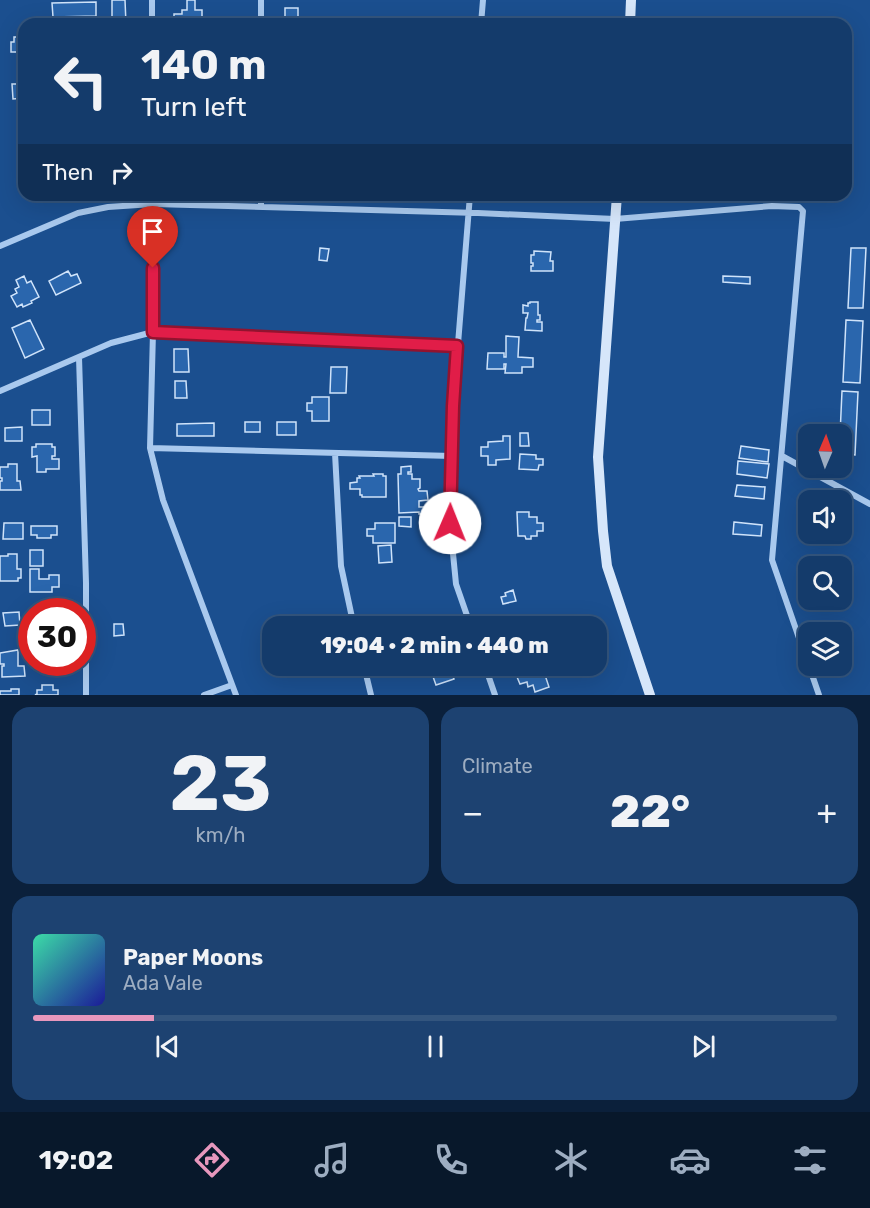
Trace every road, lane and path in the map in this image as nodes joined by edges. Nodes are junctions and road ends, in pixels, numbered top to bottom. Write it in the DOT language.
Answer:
graph roads {
  1 [pos="152,0"];
  2 [pos="261,0"];
  3 [pos="483,0"];
  4 [pos="632,0"];
  5 [pos="152,18"];
  6 [pos="261,18"];
  7 [pos="482,18"];
  8 [pos="630,18"];
  9 [pos="261,201"];
  10 [pos="470,201"];
  11 [pos="616,201"];
  12 [pos="153,204"];
  13 [pos="261,207"];
  14 [pos="469,214"];
  15 [pos="615,219"];
  16 [pos="0,246"];
  17 [pos="153,332"];
  18 [pos="457,346"];
  19 [pos="79,357"];
  20 [pos="0,391"];
  21 [pos="150,448"];
  22 [pos="335,453"];
  23 [pos="452,456"];
  24 [pos="782,456"];
  25 [pos="870,504"];
  26 [pos="352,616"];
  27 [pos="467,616"];
  28 [pos="798,634"];
  29 [pos="366,676"];
  30 [pos="488,676"];
  31 [pos="813,676"];
  32 [pos="232,685"];
  33 [pos="86,695"];
  34 [pos="204,695"];
  35 [pos="236,695"];
  36 [pos="371,695"];
  37 [pos="495,695"];
  38 [pos="650,695"];
  39 [pos="819,695"];
  1 -- 5 [label="street"];
  2 -- 6 [label="street"];
  3 -- 7 [label="street"];
  4 -- 8 [label="street"];
  9 -- 13 [label="street"];
  10 -- 14 [label="street"];
  11 -- 15 [label="street"];
  12 -- 13 [label="street"];
  12 -- 16 [label="street"];
  12 -- 17 [label="street"];
  13 -- 14 [label="street"];
  14 -- 15 [label="street"];
  14 -- 18 [label="street"];
  15 -- 24 [label="street"];
  15 -- 38 [label="street"];
  17 -- 18 [label="street"];
  17 -- 19 [label="street"];
  17 -- 21 [label="street"];
  18 -- 23 [label="street"];
  19 -- 20 [label="street"];
  19 -- 33 [label="street"];
  21 -- 22 [label="street"];
  21 -- 32 [label="street"];
  22 -- 23 [label="street"];
  22 -- 26 [label="street"];
  23 -- 27 [label="street"];
  24 -- 25 [label="street"];
  24 -- 28 [label="street"];
  29 -- 36 [label="street"];
  30 -- 37 [label="street"];
  31 -- 39 [label="street"];
  32 -- 34 [label="street"];
  32 -- 35 [label="street"];
}
